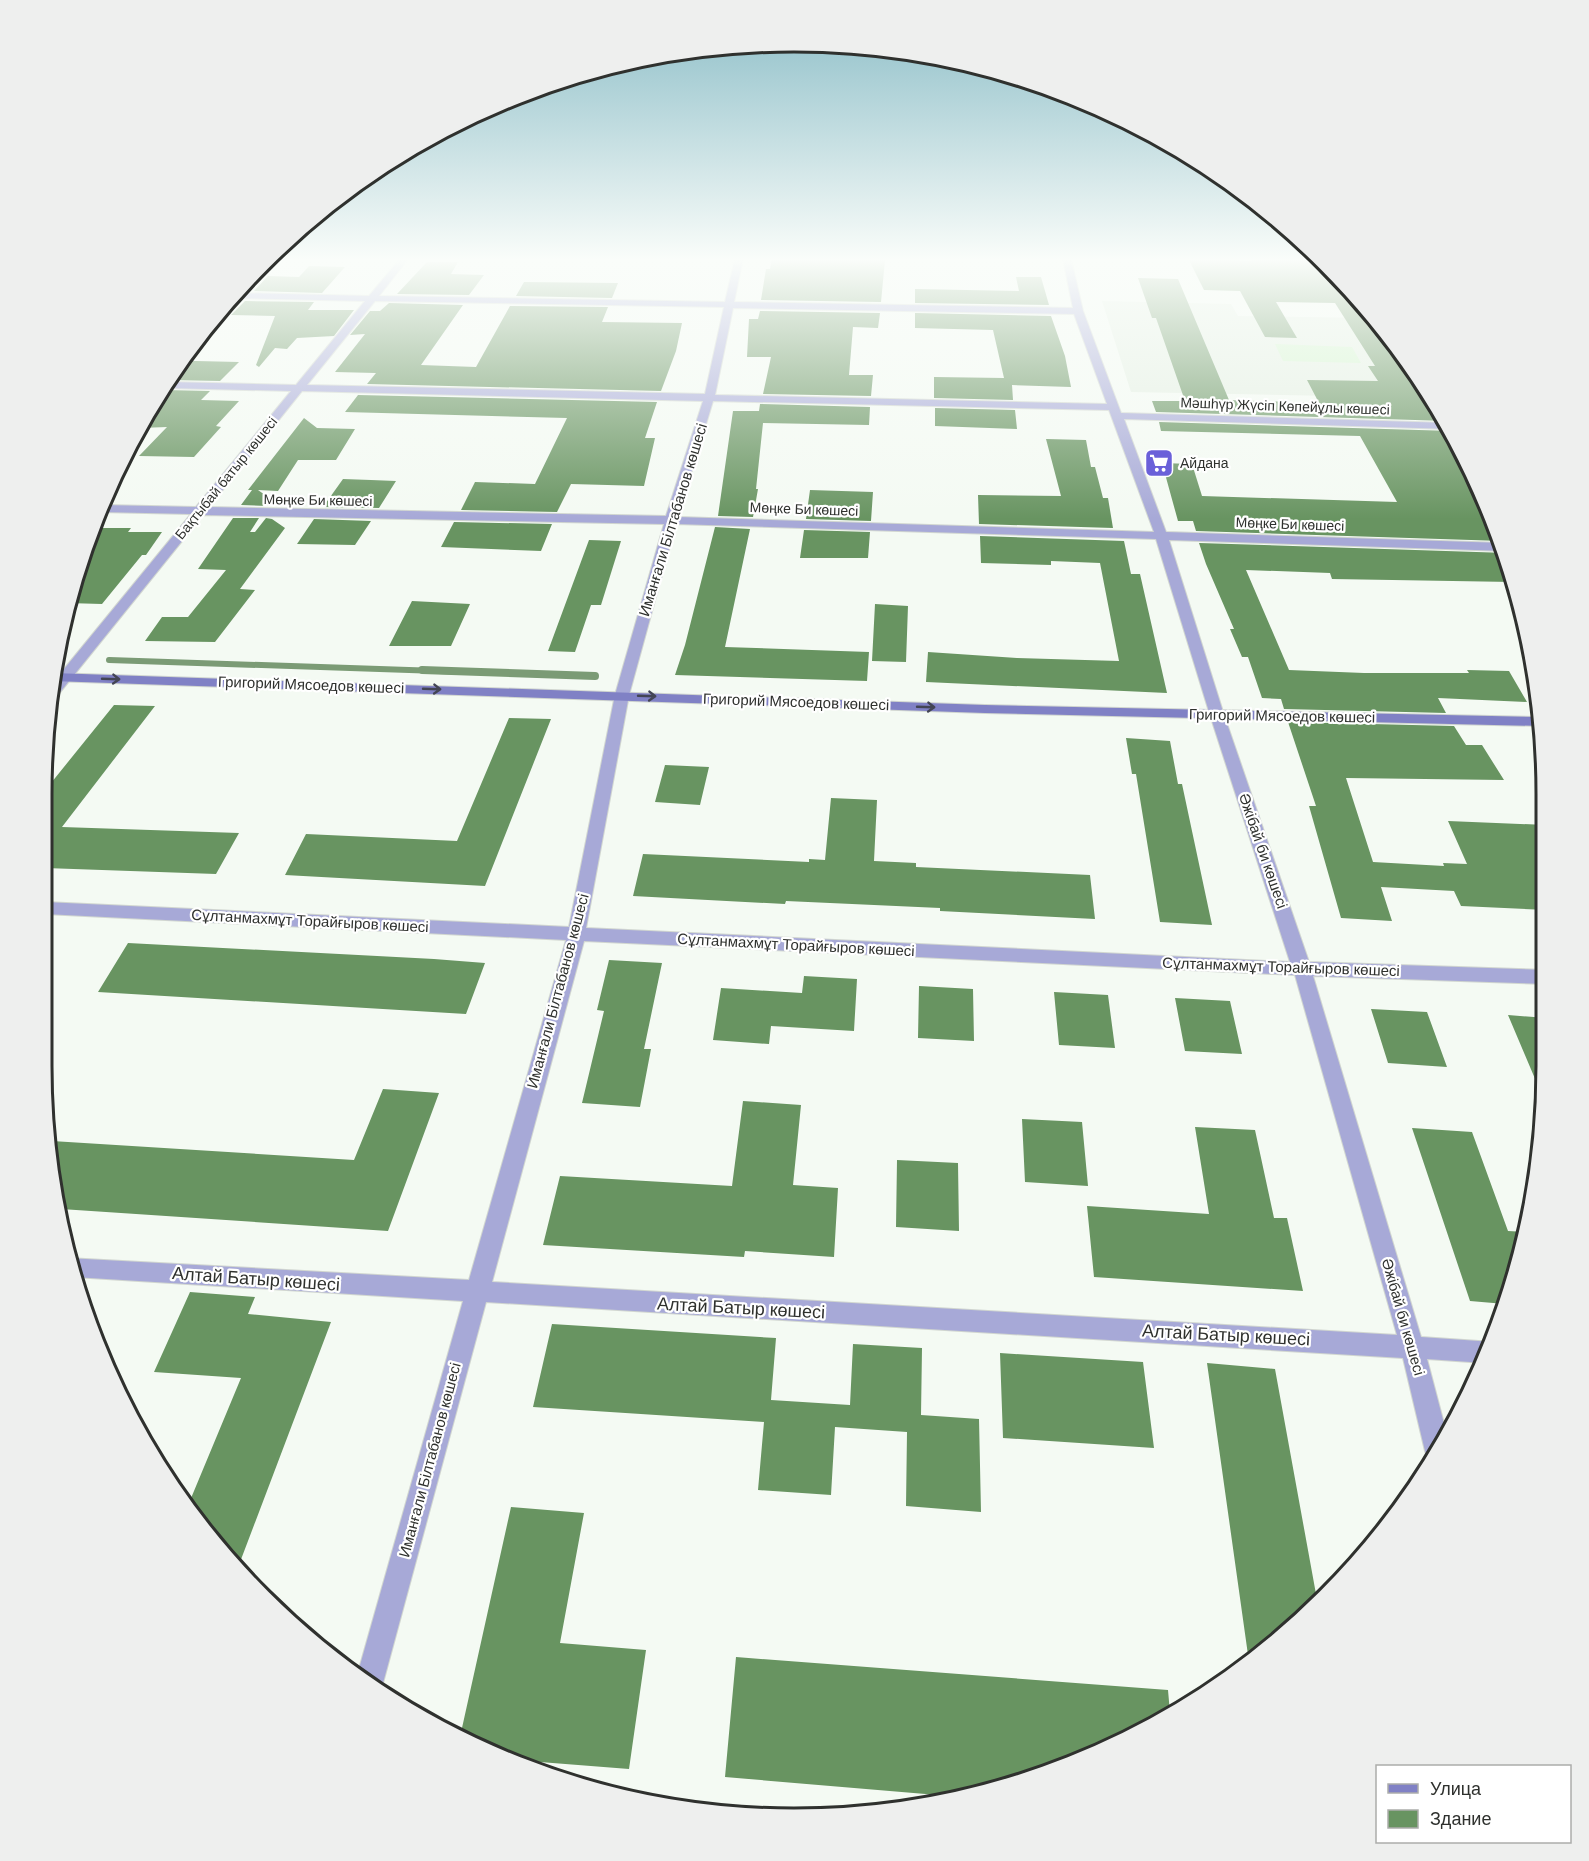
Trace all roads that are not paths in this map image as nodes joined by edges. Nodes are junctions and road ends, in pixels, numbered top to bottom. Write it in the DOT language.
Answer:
graph roads {
  1 [pos="333,346"];
  2 [pos="721,346"];
  3 [pos="1092,346"];
  4 [pos="176,385"];
  5 [pos="299,388"];
  6 [pos="709,398"];
  7 [pos="1117,412"];
  8 [pos="1438,425"];
  9 [pos="110,509"];
  10 [pos="199,513"];
  11 [pos="671,520"];
  12 [pos="1161,535"];
  13 [pos="1494,548"];
  14 [pos="63,672"];
  15 [pos="62,677"];
  16 [pos="622,695"];
  17 [pos="1217,715"];
  18 [pos="1532,722"];
  19 [pos="52,908"];
  20 [pos="576,935"];
  21 [pos="1302,969"];
  22 [pos="1536,977"];
  23 [pos="81,1268"];
  24 [pos="475,1292"];
  25 [pos="1413,1346"];
  26 [pos="1479,1351"];
  27 [pos="1435,1440"];
  28 [pos="372,1676"];
  1 -- 5 [label="street, Бақтыбай батыр көшесі"];
  2 -- 6 [label="street, Иманғали Білтабанов көшесі"];
  3 -- 7 [label="street, Әжібай би көшесі"];
  4 -- 5 [label="street, Мәшһүр Жүсіп Көпейұлы көшесі"];
  5 -- 6 [label="street, Мәшһүр Жүсіп Көпейұлы көшесі"];
  5 -- 10 [label="street, Бақтыбай батыр көшесі"];
  6 -- 7 [label="street, Мәшһүр Жүсіп Көпейұлы көшесі"];
  6 -- 11 [label="street, Иманғали Білтабанов көшесі"];
  7 -- 8 [label="street, Мәшһүр Жүсіп Көпейұлы көшесі"];
  7 -- 12 [label="street, Әжібай би көшесі"];
  9 -- 10 [label="street, Мөңке Би көшесі"];
  10 -- 11 [label="street, Мөңке Би көшесі"];
  10 -- 14 [label="street, Бақтыбай батыр көшесі"];
  11 -- 12 [label="street, Мөңке Би көшесі"];
  11 -- 16 [label="street, Иманғали Білтабанов көшесі"];
  12 -- 13 [label="street, Мөңке Би көшесі"];
  12 -- 17 [label="street, Әжібай би көшесі"];
  15 -- 16 [label="main road, Григорий Мясоедов көшесі, one-way"];
  16 -- 17 [label="main road, Григорий Мясоедов көшесі, one-way"];
  16 -- 20 [label="street, Иманғали Білтабанов көшесі"];
  17 -- 18 [label="main road, Григорий Мясоедов көшесі"];
  17 -- 21 [label="street, Әжібай би көшесі"];
  19 -- 20 [label="street, Сұлтанмахмұт Торайғыров көшесі"];
  20 -- 21 [label="street, Сұлтанмахмұт Торайғыров көшесі"];
  20 -- 24 [label="street, Иманғали Білтабанов көшесі"];
  21 -- 22 [label="street, Сұлтанмахмұт Торайғыров көшесі"];
  21 -- 25 [label="street, Әжібай би көшесі"];
  23 -- 24 [label="street, Алтай Батыр көшесі"];
  24 -- 25 [label="street, Алтай Батыр көшесі"];
  24 -- 28 [label="street, Иманғали Білтабанов көшесі"];
  25 -- 26 [label="street, Алтай Батыр көшесі"];
  25 -- 27 [label="street, Әжібай би көшесі"];
}
